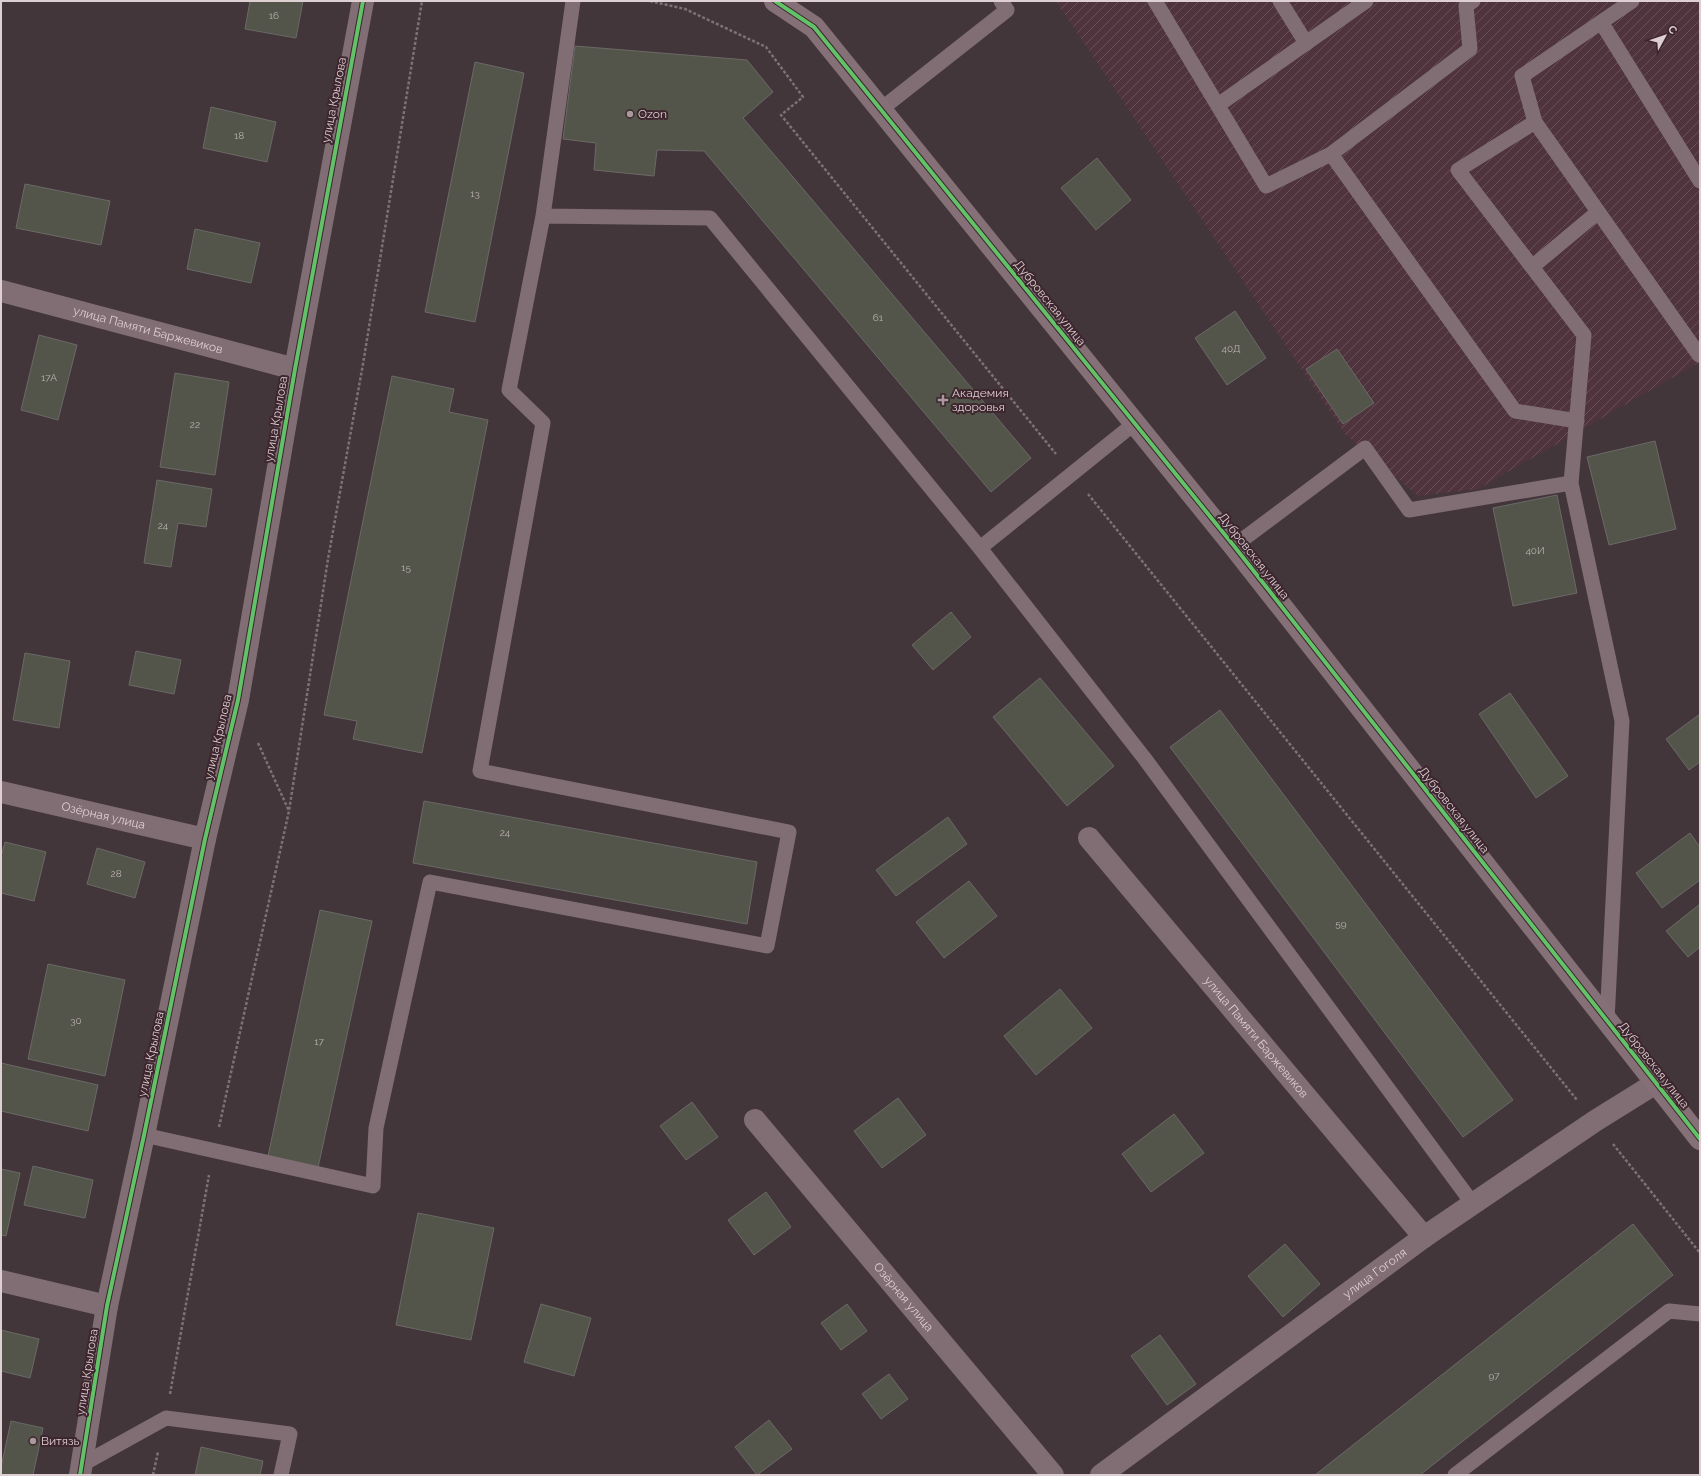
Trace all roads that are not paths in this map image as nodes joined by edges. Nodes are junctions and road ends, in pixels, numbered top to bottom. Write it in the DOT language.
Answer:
graph roads {
  1 [pos="363,1"];
  2 [pos="573,1"];
  3 [pos="775,1"];
  4 [pos="1001,1"];
  5 [pos="1155,1"];
  6 [pos="1280,1"];
  7 [pos="1366,1"];
  8 [pos="1632,1"];
  9 [pos="1467,3"];
  10 [pos="1601,22"];
  11 [pos="1306,43"];
  12 [pos="1218,105"];
  13 [pos="880,110"];
  14 [pos="1535,122"];
  15 [pos="1331,154"];
  16 [pos="1700,181"];
  17 [pos="1598,212"];
  18 [pos="543,216"];
  19 [pos="1532,267"];
  20 [pos="1,291"];
  21 [pos="1699,355"];
  22 [pos="295,369"];
  23 [pos="1577,421"];
  24 [pos="1135,423"];
  25 [pos="1571,483"];
  26 [pos="1234,546"];
  27 [pos="980,548"];
  28 [pos="1,792"];
  29 [pos="1089,838"];
  30 [pos="205,839"];
  31 [pos="1607,1021"];
  32 [pos="1656,1083"];
  33 [pos="755,1120"];
  34 [pos="144,1135"];
  35 [pos="1700,1139"];
  36 [pos="1473,1204"];
  37 [pos="1424,1237"];
  38 [pos="1,1281"];
  39 [pos="107,1306"];
  40 [pos="1700,1314"];
  41 [pos="82,1470"];
  42 [pos="281,1475"];
  43 [pos="1053,1475"];
  44 [pos="1101,1475"];
  45 [pos="1455,1475"];
  1 -- 22 [label="street, улица Крылова"];
  2 -- 18 [label="lane"];
  3 -- 13 [label="street, Дубровская улица"];
  4 -- 13 [label="lane"];
  5 -- 12 [label="lane"];
  6 -- 11 [label="lane"];
  7 -- 11 [label="lane"];
  8 -- 10 [label="lane"];
  9 -- 15 [label="lane"];
  10 -- 14 [label="lane"];
  10 -- 16 [label="lane"];
  11 -- 12 [label="lane"];
  12 -- 15 [label="lane"];
  13 -- 24 [label="street, Дубровская улица"];
  14 -- 17 [label="lane"];
  14 -- 19 [label="lane"];
  15 -- 23 [label="lane"];
  17 -- 19 [label="lane"];
  17 -- 21 [label="lane"];
  18 -- 27 [label="lane"];
  18 -- 34 [label="lane"];
  19 -- 23 [label="lane"];
  20 -- 22 [label="street, улица Памяти Баржевиков"];
  22 -- 30 [label="street, улица Крылова"];
  23 -- 25 [label="lane"];
  24 -- 26 [label="street, Дубровская улица"];
  24 -- 27 [label="lane"];
  25 -- 26 [label="lane"];
  25 -- 31 [label="lane"];
  26 -- 31 [label="street, Дубровская улица"];
  27 -- 36 [label="lane"];
  28 -- 30 [label="street, Озёрная улица"];
  29 -- 37 [label="street, улица Памяти Баржевиков"];
  30 -- 34 [label="street, улица Крылова"];
  31 -- 32 [label="street, Дубровская улица"];
  32 -- 35 [label="street, Дубровская улица"];
  32 -- 36 [label="street, улица Гоголя"];
  33 -- 43 [label="street, Озёрная улица"];
  34 -- 39 [label="street, улица Крылова"];
  36 -- 37 [label="street, улица Гоголя"];
  37 -- 44 [label="street, улица Гоголя"];
  38 -- 39 [label="street"];
  39 -- 41 [label="street, улица Крылова"];
  40 -- 45 [label="lane"];
  41 -- 42 [label="lane"];
}
